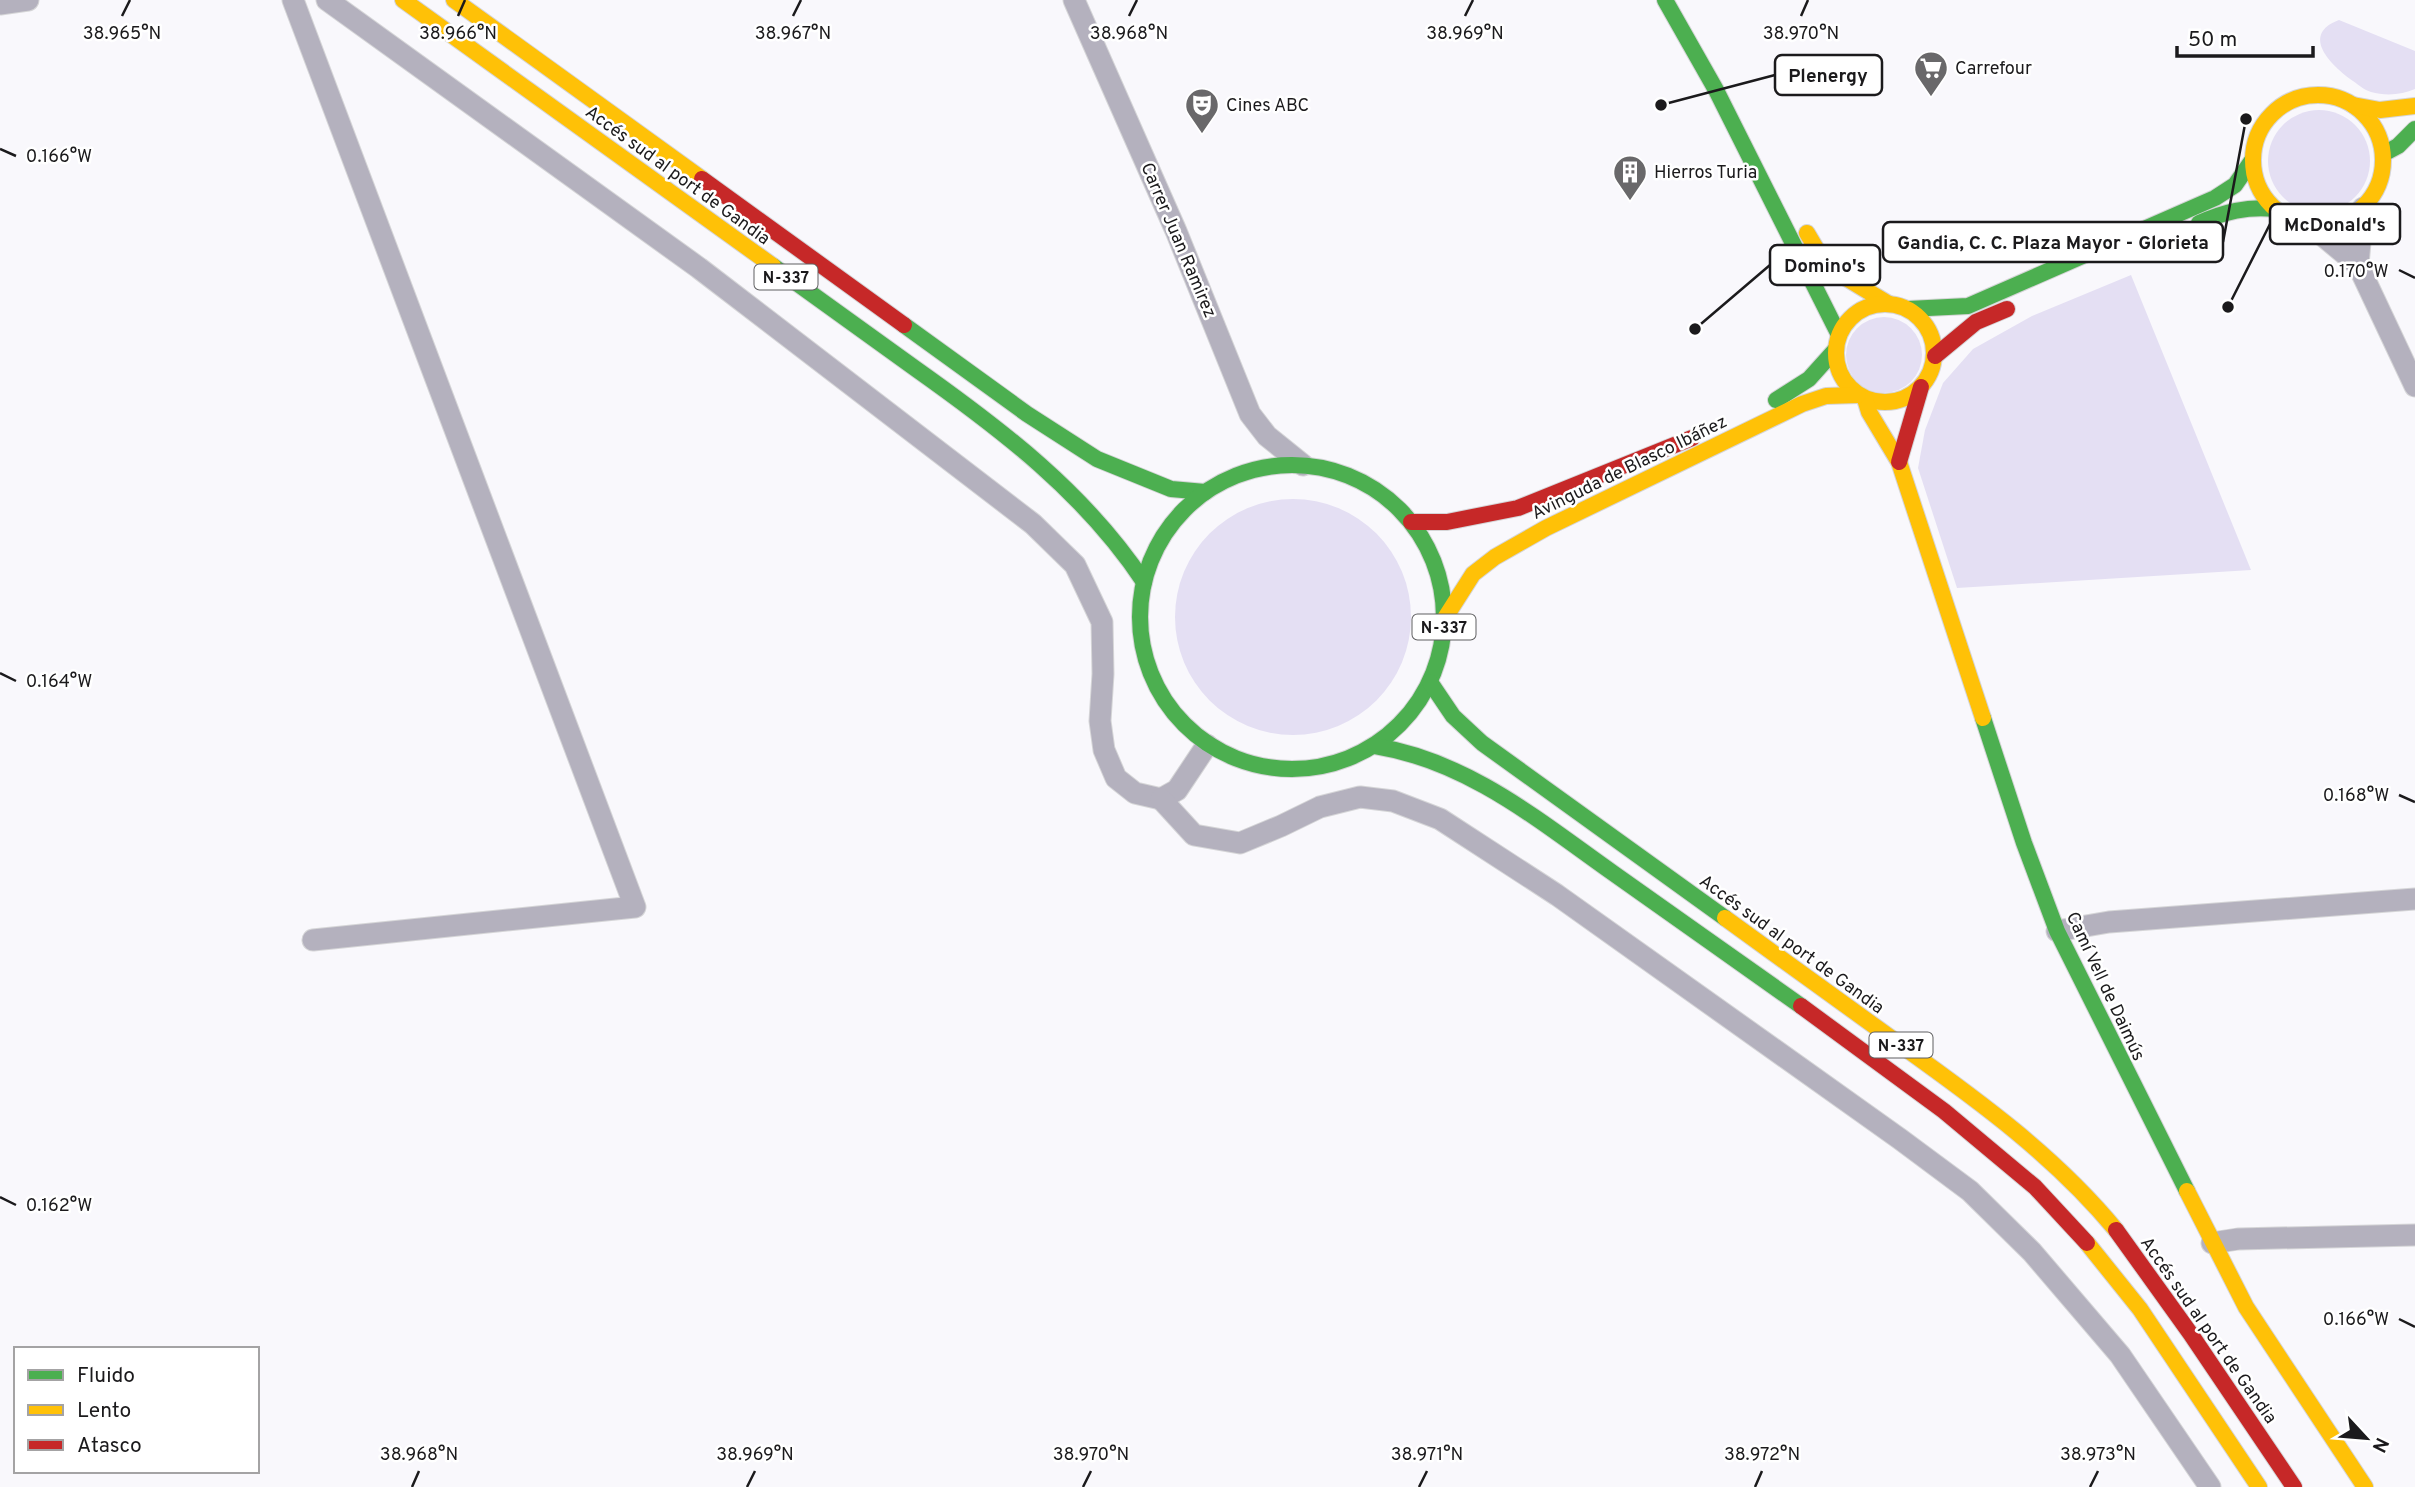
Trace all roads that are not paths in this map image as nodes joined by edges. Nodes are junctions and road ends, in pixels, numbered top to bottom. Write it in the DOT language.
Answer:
graph roads {
  1 [pos="28,0"];
  2 [pos="293,0"];
  3 [pos="327,0"];
  4 [pos="403,0"];
  5 [pos="454,0"];
  6 [pos="1074,0"];
  7 [pos="1665,0"];
  8 [pos="0,4"];
  9 [pos="1690,11"];
  10 [pos="1674,39"];
  11 [pos="2353,105"];
  12 [pos="2415,106"];
  13 [pos="1725,107"];
  14 [pos="2415,130"];
  15 [pos="2383,153"];
  16 [pos="2253,159"];
  17 [pos="1774,169"];
  18 [pos="2363,208"];
  19 [pos="2275,209"];
  20 [pos="1798,215"];
  21 [pos="2310,225"];
  22 [pos="2189,228"];
  23 [pos="2358,265"];
  24 [pos="2027,300"];
  25 [pos="1889,304"];
  26 [pos="1908,309"];
  27 [pos="1837,342"];
  28 [pos="1935,356"];
  29 [pos="2415,386"];
  30 [pos="1921,387"];
  31 [pos="1862,397"];
  32 [pos="1742,415"];
  33 [pos="1706,432"];
  34 [pos="1899,462"];
  35 [pos="1303,465"];
  36 [pos="1205,492"];
  37 [pos="1411,522"];
  38 [pos="1144,582"];
  39 [pos="1445,618"];
  40 [pos="1430,682"];
  41 [pos="1207,745"];
  42 [pos="1375,746"];
  43 [pos="1161,799"];
  44 [pos="2415,899"];
  45 [pos="2057,931"];
  46 [pos="313,940"];
  47 [pos="2415,1235"];
  48 [pos="2212,1243"];
  49 [pos="2210,1487"];
  50 [pos="2259,1487"];
  51 [pos="2294,1487"];
  52 [pos="2365,1487"];
  1 -- 8 [label="street"];
  2 -- 46 [label="street"];
  3 -- 43 [label="street"];
  4 -- 38 [label="main road, Accés sud al port de Gandia / N-337"];
  5 -- 36 [label="main road, Accés sud al port de Gandia / N-337"];
  6 -- 35 [label="street, Carrer Juan Ramirez"];
  7 -- 13 [label="main road"];
  9 -- 17 [label="main road"];
  10 -- 13 [label="street"];
  11 -- 12 [label="main road"];
  11 -- 15 [label="main road"];
  11 -- 16 [label="main road"];
  13 -- 27 [label="main road"];
  14 -- 15 [label="main road"];
  15 -- 18 [label="main road"];
  16 -- 19 [label="main road"];
  16 -- 26 [label="main road"];
  18 -- 21 [label="main road"];
  18 -- 23 [label="street"];
  19 -- 21 [label="main road"];
  19 -- 22 [label="main road"];
  20 -- 25 [label="main road"];
  21 -- 23 [label="street"];
  23 -- 29 [label="street"];
  24 -- 28 [label="main road"];
  25 -- 26 [label="main road"];
  25 -- 27 [label="main road"];
  26 -- 28 [label="main road"];
  27 -- 31 [label="main road"];
  27 -- 32 [label="main road, Avinguda de Blasco Ibáñez"];
  28 -- 30 [label="main road"];
  30 -- 31 [label="main road"];
  30 -- 34 [label="main road"];
  31 -- 34 [label="main road, Camí Vell de Daimús"];
  31 -- 39 [label="main road, Avinguda de Blasco Ibáñez"];
  33 -- 37 [label="main road, Avinguda de Blasco Ibáñez"];
  34 -- 45 [label="main road, Camí Vell de Daimús"];
  35 -- 36 [label="main road, N-337"];
  35 -- 37 [label="main road, N-337"];
  36 -- 38 [label="main road, N-337"];
  37 -- 39 [label="main road, N-337"];
  38 -- 41 [label="main road, N-337"];
  39 -- 40 [label="main road, N-337"];
  40 -- 42 [label="main road, N-337"];
  40 -- 51 [label="main road, Accés sud al port de Gandia / N-337"];
  41 -- 42 [label="main road, N-337"];
  41 -- 43 [label="street"];
  42 -- 50 [label="main road, N-337"];
  43 -- 49 [label="street"];
  44 -- 45 [label="street"];
  45 -- 48 [label="main road, Camí Vell de Daimús"];
  47 -- 48 [label="street"];
  48 -- 52 [label="main road, Camí Vell de Daimús"];
}
